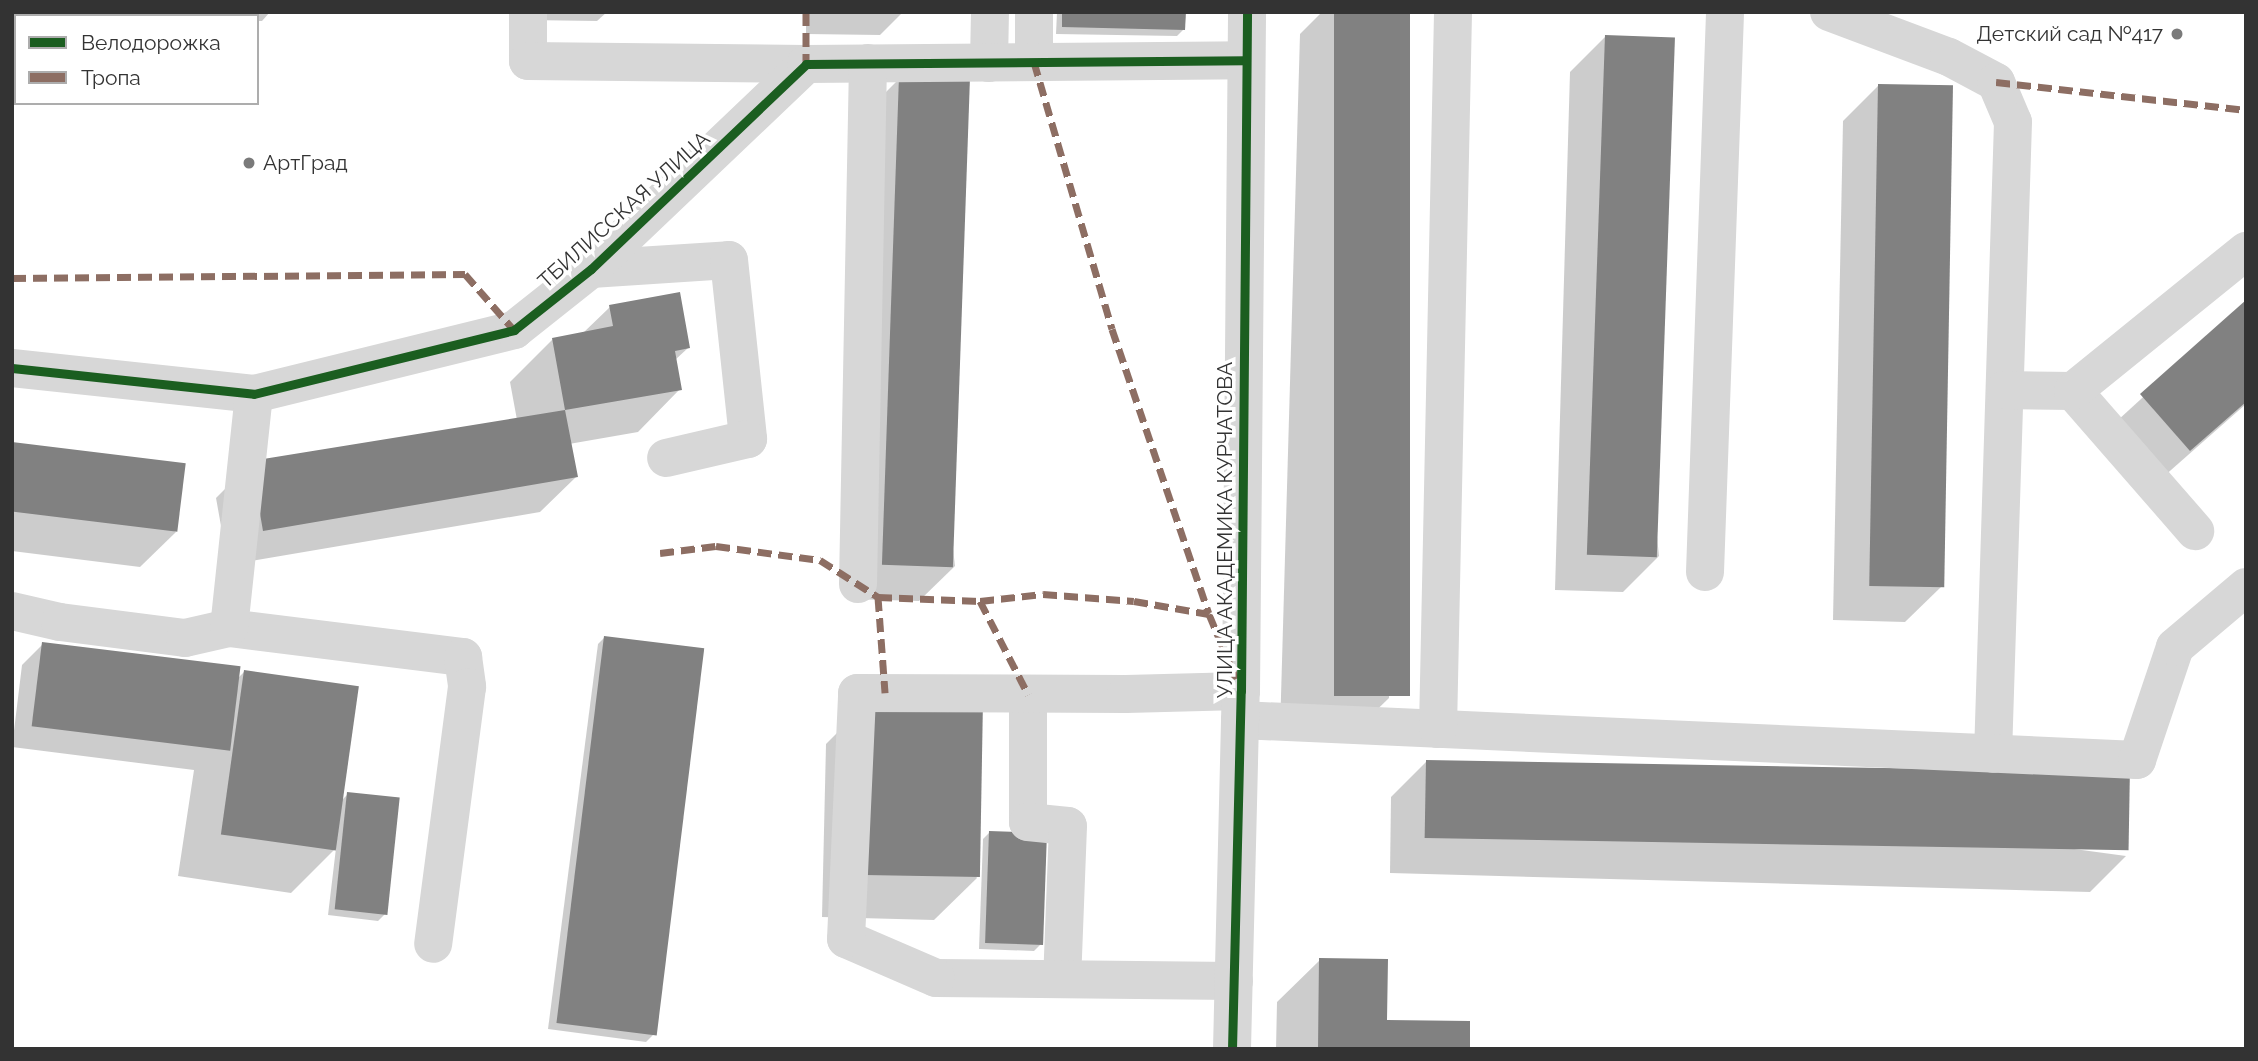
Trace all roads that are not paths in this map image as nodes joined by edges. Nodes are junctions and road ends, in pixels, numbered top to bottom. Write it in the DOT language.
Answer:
graph roads {
  1 [pos="528,12"];
  2 [pos="990,12"];
  3 [pos="1034,12"];
  4 [pos="1247,12"];
  5 [pos="1453,12"];
  6 [pos="1725,12"];
  7 [pos="1829,12"];
  8 [pos="1246,60"];
  9 [pos="1034,62"];
  10 [pos="868,63"];
  11 [pos="989,63"];
  12 [pos="806,64"];
  13 [pos="2246,251"];
  14 [pos="591,270"];
  15 [pos="12,368"];
  16 [pos="2005,390"];
  17 [pos="2073,391"];
  18 [pos="254,394"];
  19 [pos="666,458"];
  20 [pos="2195,531"];
  21 [pos="1705,572"];
  22 [pos="858,584"];
  23 [pos="2246,587"];
  24 [pos="12,611"];
  25 [pos="229,628"];
  26 [pos="1028,694"];
  27 [pos="1241,705"];
  28 [pos="1438,729"];
  29 [pos="1993,754"];
  30 [pos="433,944"];
  31 [pos="1062,979"];
  32 [pos="1234,981"];
  33 [pos="1232,1049"];
  1 -- 12 [label="street"];
  2 -- 11 [label="street"];
  3 -- 9 [label="street"];
  4 -- 8 [label="street, УЛИЦА АКАДЕМИКА КУРЧАТОВА"];
  5 -- 28 [label="street"];
  6 -- 21 [label="street"];
  7 -- 16 [label="street"];
  8 -- 9 [label="street"];
  8 -- 27 [label="street, УЛИЦА АКАДЕМИКА КУРЧАТОВА"];
  9 -- 11 [label="street"];
  10 -- 11 [label="street"];
  10 -- 12 [label="street"];
  10 -- 22 [label="street"];
  12 -- 14 [label="street, ТБИЛИССКАЯ УЛИЦА"];
  13 -- 17 [label="street"];
  14 -- 18 [label="street, ТБИЛИССКАЯ УЛИЦА"];
  14 -- 19 [label="street"];
  15 -- 18 [label="street, ТБИЛИССКАЯ УЛИЦА"];
  16 -- 17 [label="street"];
  16 -- 29 [label="street"];
  17 -- 20 [label="street"];
  18 -- 25 [label="street"];
  23 -- 29 [label="street"];
  24 -- 25 [label="street"];
  25 -- 30 [label="street"];
  26 -- 27 [label="street"];
  26 -- 31 [label="street"];
  26 -- 31 [label="street"];
  27 -- 28 [label="street"];
  27 -- 32 [label="street, УЛИЦА АКАДЕМИКА КУРЧАТОВА"];
  28 -- 29 [label="street"];
  31 -- 32 [label="street"];
  32 -- 33 [label="street, УЛИЦА АКАДЕМИКА КУРЧАТОВА"];
}
